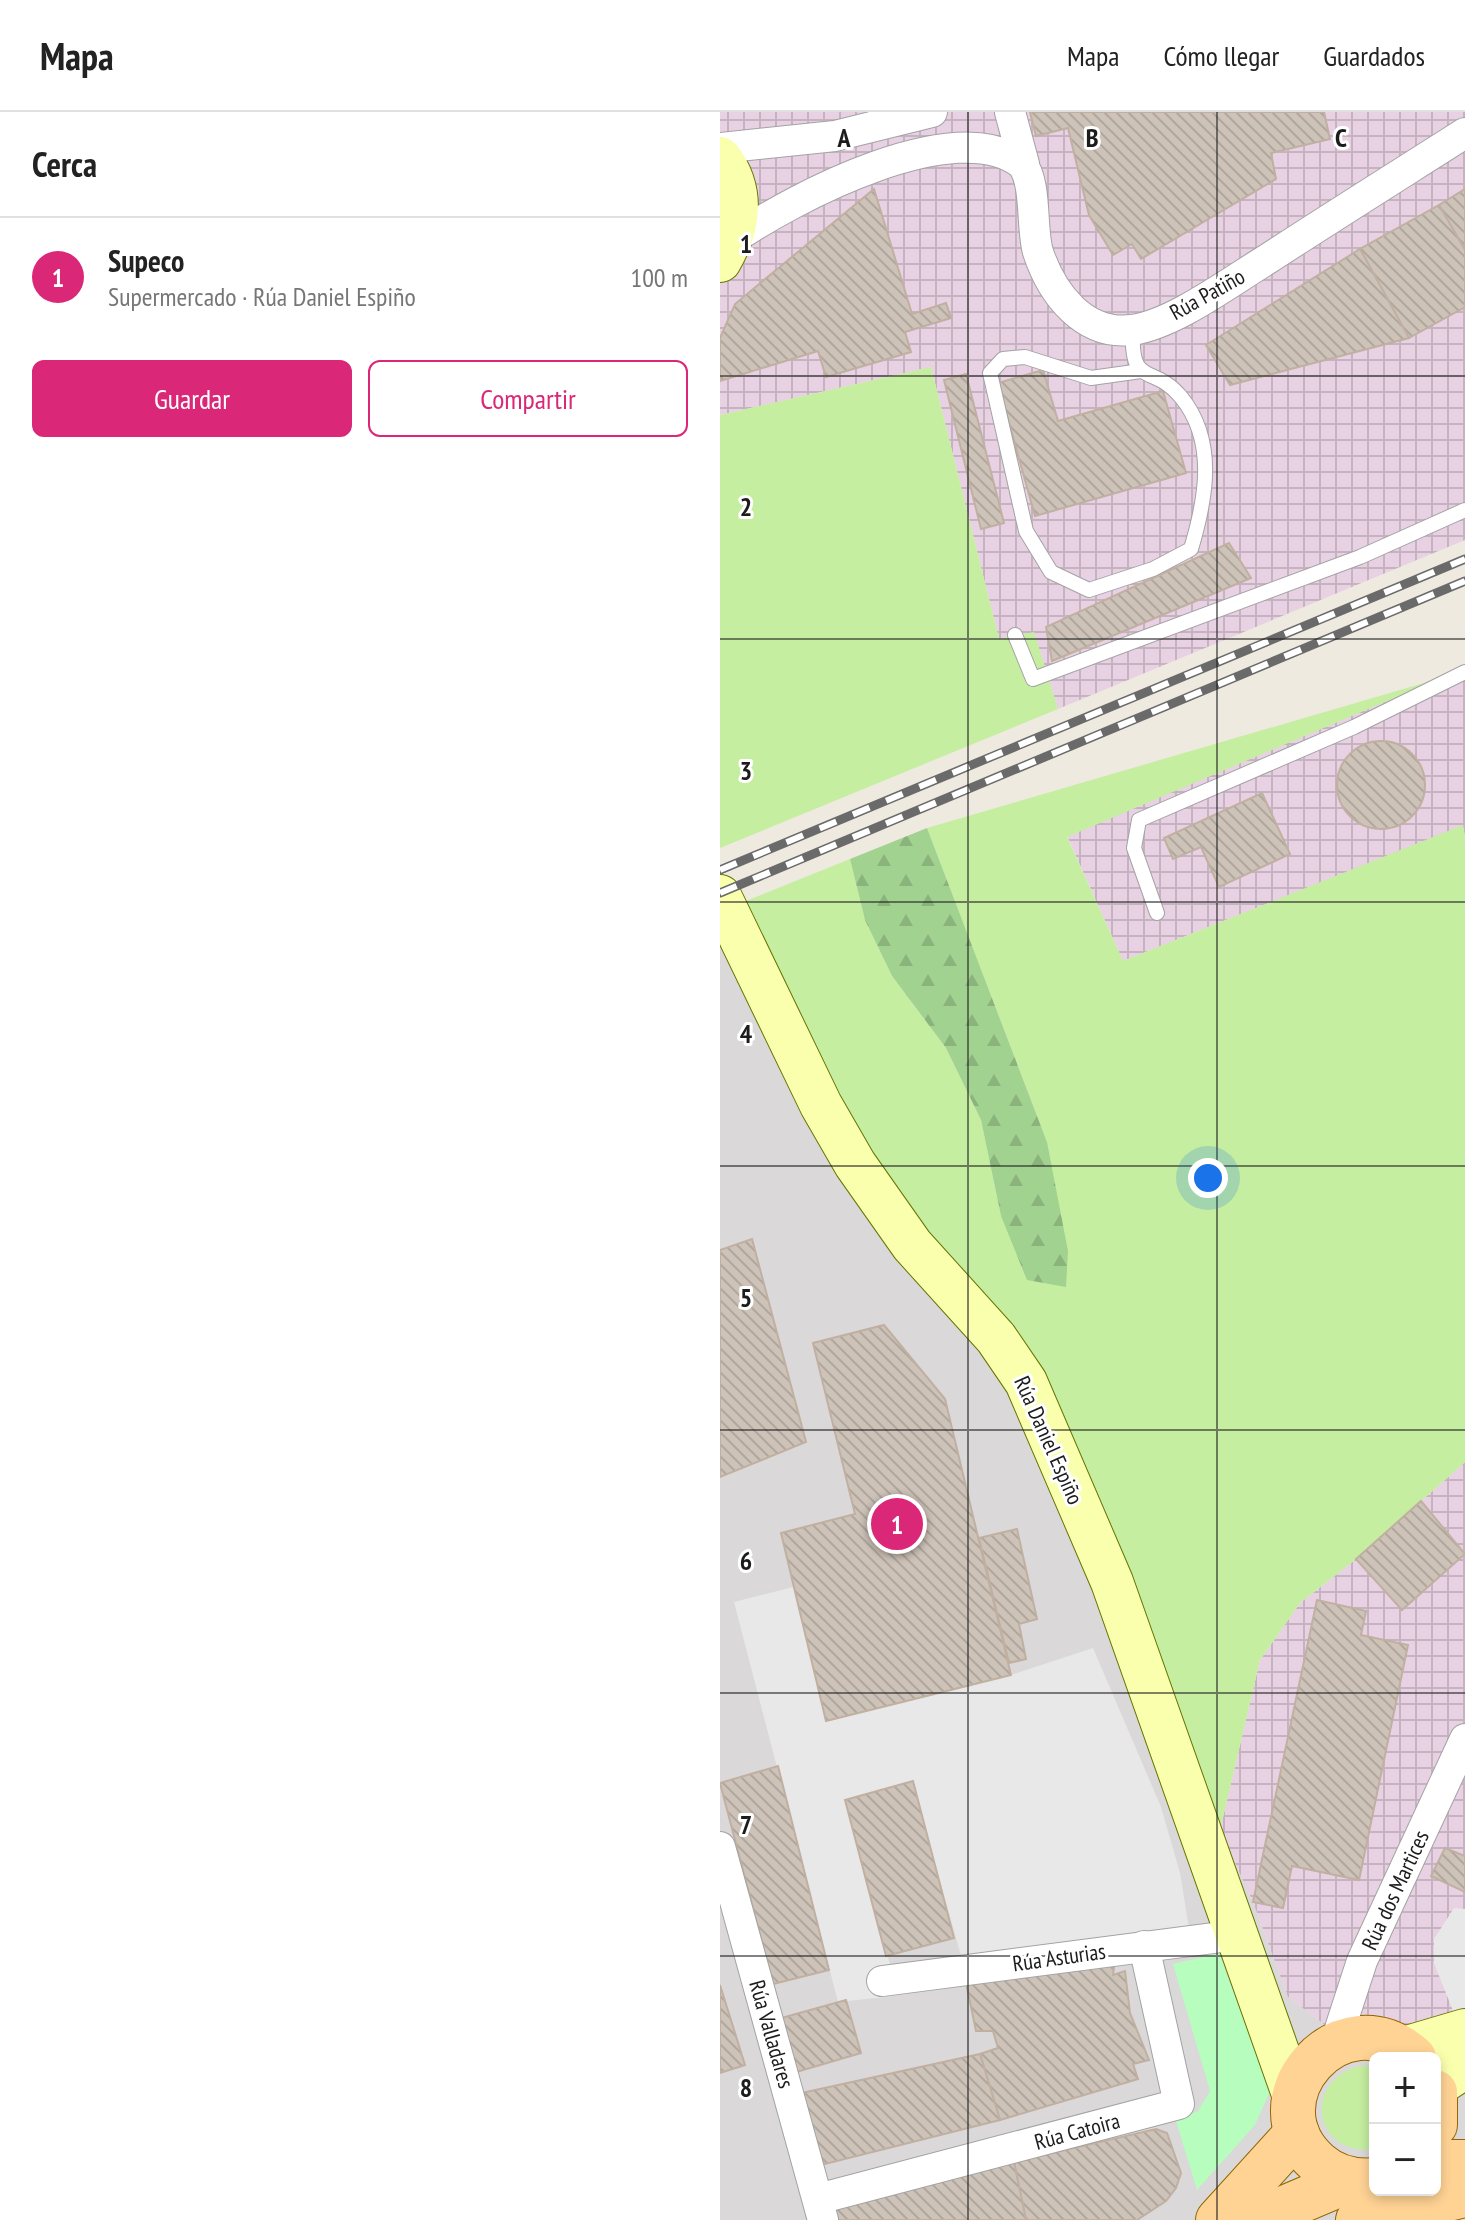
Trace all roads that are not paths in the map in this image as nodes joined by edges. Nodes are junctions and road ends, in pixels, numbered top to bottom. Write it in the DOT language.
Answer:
graph roads {
  1 [pos="932,112"];
  2 [pos="1010,112"];
  3 [pos="1465,133"];
  4 [pos="720,148"];
  5 [pos="720,158"];
  6 [pos="1024,166"];
  7 [pos="726,250"];
  8 [pos="1133,330"];
  9 [pos="1141,371"];
  10 [pos="1465,510"];
  11 [pos="1015,635"];
  12 [pos="1465,672"];
  13 [pos="720,896"];
  14 [pos="1157,913"];
  15 [pos="1465,1739"];
  16 [pos="720,1847"];
  17 [pos="1236,1935"];
  18 [pos="1144,1946"];
  19 [pos="882,1981"];
  20 [pos="1257,1994"];
  21 [pos="1465,2030"];
  22 [pos="1332,2046"];
  23 [pos="1407,2052"];
  24 [pos="1411,2052"];
  25 [pos="1465,2067"];
  26 [pos="1441,2104"];
  27 [pos="1296,2115"];
  28 [pos="1452,2187"];
  29 [pos="1370,2203"];
  30 [pos="820,2209"];
  31 [pos="1218,2220"];
  32 [pos="1256,2220"];
  1 -- 4 [label="street"];
  2 -- 6 [label="street, Rúa Patiño"];
  3 -- 8 [label="street, Rúa Patiño"];
  5 -- 7 [label="street"];
  6 -- 7 [label="street"];
  6 -- 8 [label="street, Rúa Patiño"];
  8 -- 9 [label="lane"];
  9 -- 9 [label="lane"];
  10 -- 11 [label="lane"];
  12 -- 14 [label="lane"];
  13 -- 17 [label="street, Rúa Daniel Espiño"];
  15 -- 22 [label="street, Rúa dos Martices"];
  16 -- 30 [label="street, Rúa Valladares"];
  17 -- 18 [label="street, Rúa Asturias"];
  17 -- 20 [label="street, Rúa Daniel Espiño"];
  18 -- 19 [label="street, Rúa Asturias"];
  18 -- 30 [label="street, Rúa Catoira"];
  20 -- 22 [label="street, Rúa Daniel Espiño"];
  20 -- 27 [label="street, Rúa Daniel Espiño"];
  21 -- 24 [label="street"];
  22 -- 23 [label="main road"];
  22 -- 27 [label="main road"];
  25 -- 26 [label="street"];
  27 -- 29 [label="main road"];
  27 -- 31 [label="main road"];
  28 -- 29 [label="main road"];
  29 -- 32 [label="main road"];
}
